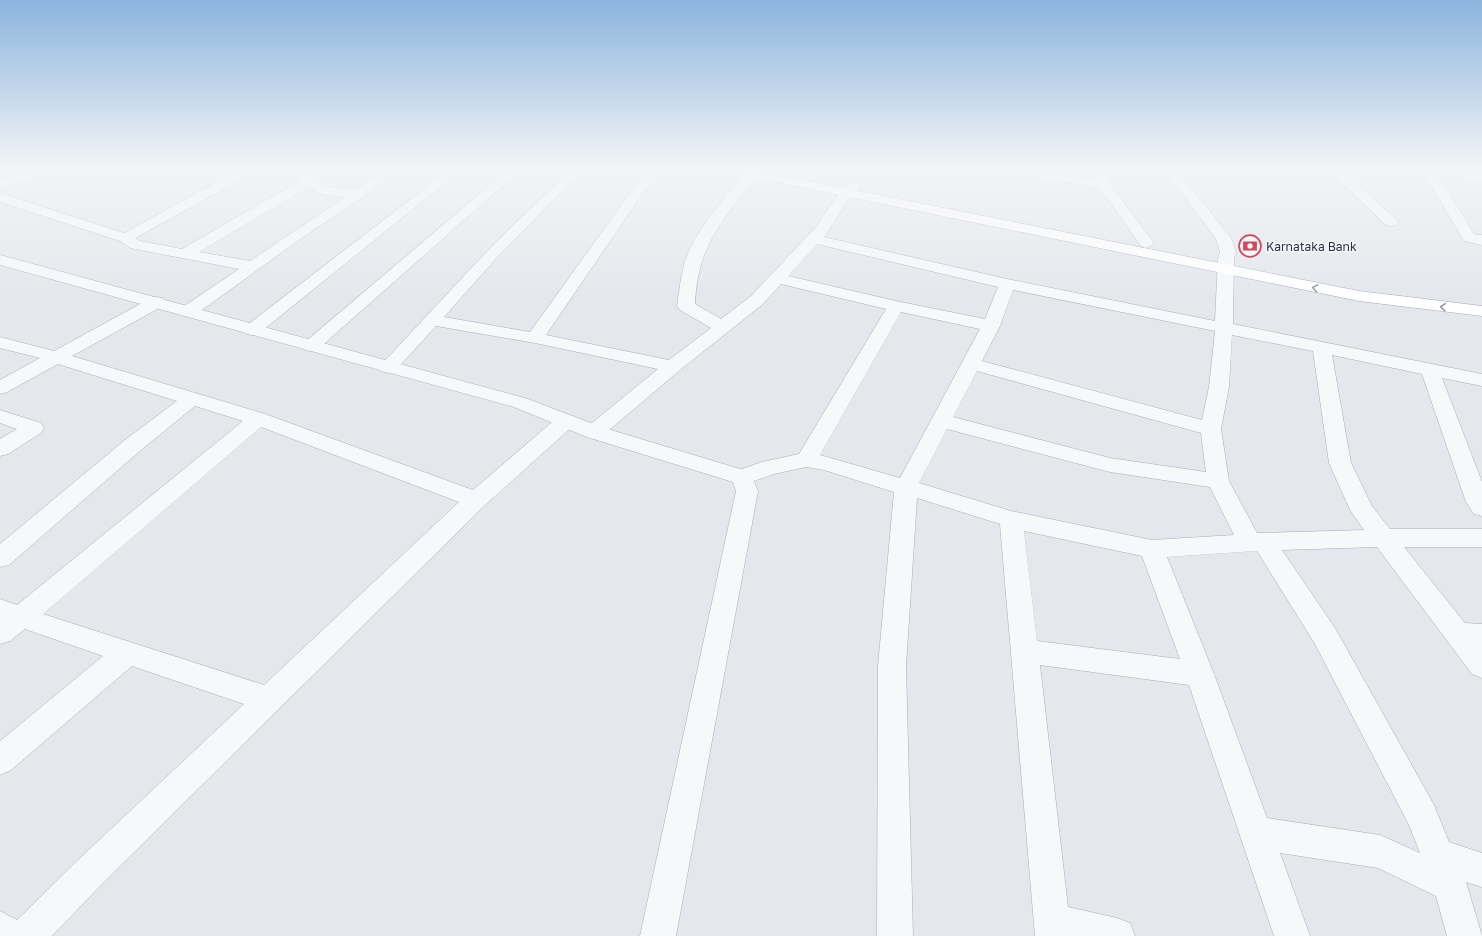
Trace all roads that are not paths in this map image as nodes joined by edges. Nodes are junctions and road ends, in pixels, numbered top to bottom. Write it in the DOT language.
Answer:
graph roads {
  1 [pos="45,212"];
  2 [pos="173,212"];
  3 [pos="257,212"];
  4 [pos="331,212"];
  5 [pos="402,212"];
  6 [pos="466,212"];
  7 [pos="535,212"];
  8 [pos="623,212"];
  9 [pos="721,212"];
  10 [pos="835,212"];
  11 [pos="964,212"];
  12 [pos="975,212"];
  13 [pos="1123,212"];
  14 [pos="1202,212"];
  15 [pos="1380,212"];
  16 [pos="1453,212"];
  17 [pos="1391,222"];
  18 [pos="125,238"];
  19 [pos="814,239"];
  20 [pos="1482,240"];
  21 [pos="1146,243"];
  22 [pos="184,254"];
  23 [pos="2,262"];
  24 [pos="1226,264"];
  25 [pos="251,266"];
  26 [pos="778,278"];
  27 [pos="1006,284"];
  28 [pos="1482,299"];
  29 [pos="157,302"];
  30 [pos="896,306"];
  31 [pos="189,311"];
  32 [pos="1482,311"];
  33 [pos="432,320"];
  34 [pos="991,326"];
  35 [pos="722,327"];
  36 [pos="1224,329"];
  37 [pos="252,330"];
  38 [pos="535,338"];
  39 [pos="0,342"];
  40 [pos="311,346"];
  41 [pos="1322,348"];
  42 [pos="56,357"];
  43 [pos="972,364"];
  44 [pos="673,366"];
  45 [pos="388,367"];
  46 [pos="1430,370"];
  47 [pos="1482,380"];
  48 [pos="0,388"];
  49 [pos="192,399"];
  50 [pos="0,416"];
  51 [pos="258,419"];
  52 [pos="566,420"];
  53 [pos="942,421"];
  54 [pos="1212,429"];
  55 [pos="594,432"];
  56 [pos="0,449"];
  57 [pos="806,460"];
  58 [pos="742,477"];
  59 [pos="1218,481"];
  60 [pos="906,487"];
  61 [pos="476,500"];
  62 [pos="1482,508"];
  63 [pos="1011,519"];
  64 [pos="1383,538"];
  65 [pos="1482,538"];
  66 [pos="1257,543"];
  67 [pos="1152,549"];
  68 [pos="0,558"];
  69 [pos="7,620"];
  70 [pos="1470,634"];
  71 [pos="1024,651"];
  72 [pos="128,652"];
  73 [pos="1482,666"];
  74 [pos="1200,674"];
  75 [pos="270,700"];
  76 [pos="0,760"];
  77 [pos="1256,833"];
  78 [pos="1444,870"];
  79 [pos="1482,870"];
  80 [pos="0,929"];
  81 [pos="1053,929"];
  82 [pos="9,936"];
  83 [pos="27,936"];
  84 [pos="658,936"];
  85 [pos="895,936"];
  86 [pos="1117,936"];
  87 [pos="1292,936"];
  88 [pos="1465,936"];
  1 -- 18 [label="street"];
  2 -- 18 [label="street"];
  3 -- 22 [label="street"];
  4 -- 25 [label="street"];
  5 -- 37 [label="street"];
  6 -- 40 [label="street"];
  7 -- 33 [label="street"];
  8 -- 38 [label="street"];
  9 -- 35 [label="street"];
  10 -- 19 [label="street"];
  11 -- 24 [label="main road"];
  12 -- 21 [label="main road"];
  13 -- 21 [label="street"];
  14 -- 24 [label="street"];
  15 -- 17 [label="street"];
  16 -- 20 [label="street"];
  18 -- 22 [label="street"];
  19 -- 26 [label="street"];
  19 -- 27 [label="street"];
  21 -- 24 [label="main road"];
  22 -- 25 [label="street"];
  23 -- 29 [label="street"];
  24 -- 28 [label="main road"];
  32 -- 24 [label="main road, one-way"];
  24 -- 36 [label="street"];
  25 -- 31 [label="street"];
  26 -- 30 [label="street"];
  26 -- 35 [label="street"];
  27 -- 34 [label="street"];
  27 -- 36 [label="street"];
  29 -- 31 [label="street"];
  29 -- 42 [label="street"];
  30 -- 34 [label="street"];
  30 -- 57 [label="street"];
  31 -- 37 [label="street"];
  33 -- 38 [label="street"];
  33 -- 45 [label="street"];
  34 -- 43 [label="street"];
  35 -- 44 [label="street"];
  36 -- 41 [label="street"];
  36 -- 54 [label="street"];
  37 -- 40 [label="street"];
  38 -- 44 [label="street"];
  39 -- 42 [label="street"];
  40 -- 45 [label="street"];
  41 -- 46 [label="street"];
  41 -- 64 [label="street"];
  42 -- 48 [label="street"];
  42 -- 49 [label="street"];
  43 -- 53 [label="street"];
  43 -- 54 [label="street"];
  44 -- 55 [label="street"];
  45 -- 52 [label="street"];
  46 -- 47 [label="street"];
  46 -- 62 [label="street"];
  49 -- 51 [label="street"];
  49 -- 68 [label="street"];
  50 -- 56 [label="street"];
  51 -- 61 [label="street"];
  51 -- 69 [label="street"];
  52 -- 55 [label="street"];
  52 -- 61 [label="street"];
  53 -- 59 [label="street"];
  53 -- 60 [label="street"];
  54 -- 59 [label="street"];
  55 -- 58 [label="street"];
  57 -- 58 [label="street"];
  57 -- 60 [label="street"];
  58 -- 84 [label="street"];
  59 -- 66 [label="street"];
  60 -- 63 [label="street"];
  60 -- 85 [label="street"];
  61 -- 75 [label="street"];
  63 -- 67 [label="street"];
  63 -- 71 [label="street"];
  64 -- 65 [label="street"];
  64 -- 66 [label="street"];
  64 -- 70 [label="street"];
  66 -- 67 [label="street"];
  66 -- 78 [label="street"];
  67 -- 74 [label="street"];
  69 -- 72 [label="street"];
  70 -- 73 [label="street"];
  71 -- 74 [label="street"];
  71 -- 81 [label="street"];
  72 -- 75 [label="street"];
  72 -- 76 [label="street"];
  74 -- 77 [label="street"];
  75 -- 83 [label="street"];
  77 -- 78 [label="street"];
  77 -- 87 [label="street"];
  78 -- 79 [label="street"];
  78 -- 88 [label="street"];
  80 -- 82 [label="street"];
  81 -- 86 [label="street"];
}
